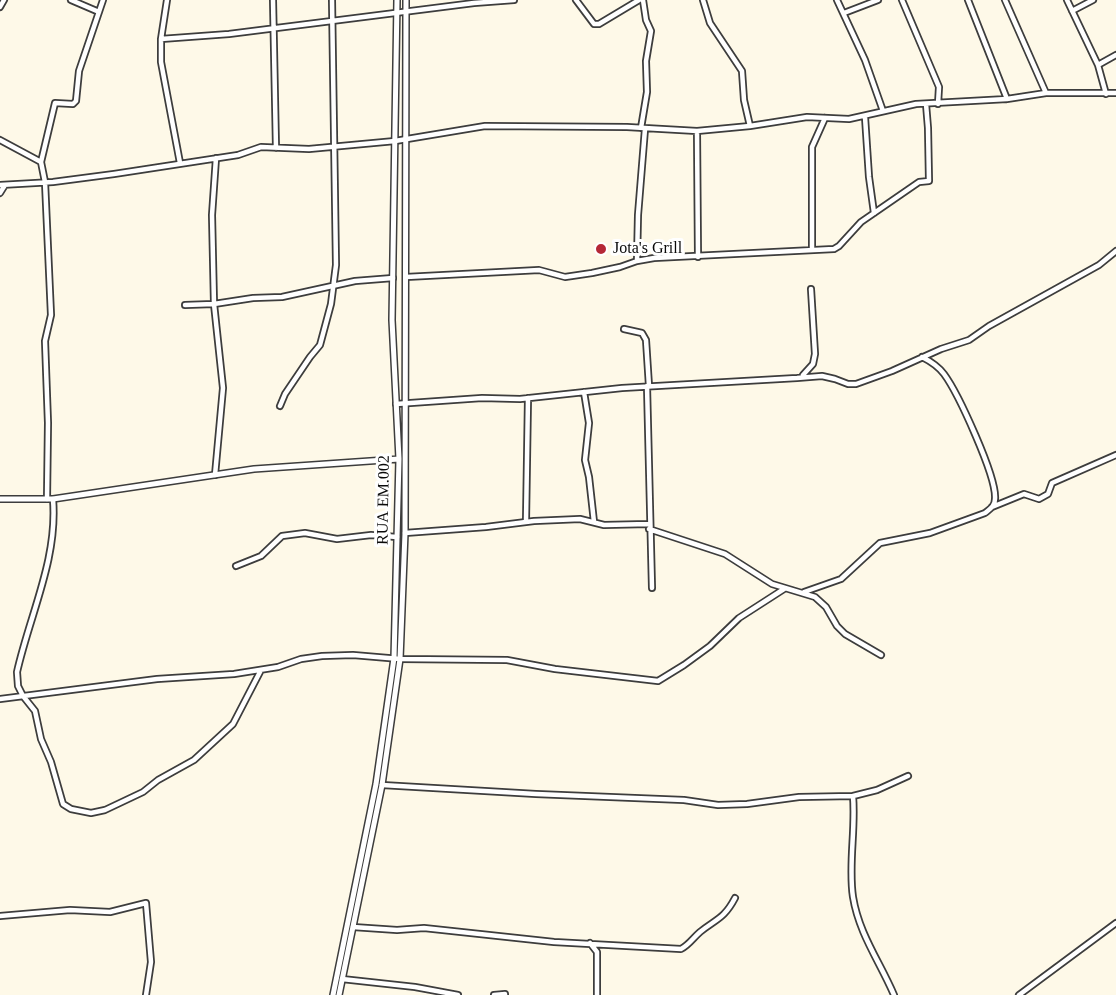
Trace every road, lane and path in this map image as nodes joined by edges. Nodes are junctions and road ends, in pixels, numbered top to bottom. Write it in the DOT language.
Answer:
graph roads {
  1 [pos="4,0"];
  2 [pos="71,0"];
  3 [pos="103,0"];
  4 [pos="167,0"];
  5 [pos="273,0"];
  6 [pos="332,0"];
  7 [pos="397,0"];
  8 [pos="406,0"];
  9 [pos="514,0"];
  10 [pos="576,0"];
  11 [pos="641,0"];
  12 [pos="703,0"];
  13 [pos="837,0"];
  14 [pos="878,0"];
  15 [pos="902,0"];
  16 [pos="968,0"];
  17 [pos="1005,0"];
  18 [pos="1067,0"];
  19 [pos="1093,0"];
  20 [pos="469,2"];
  21 [pos="0,6"];
  22 [pos="406,11"];
  23 [pos="1072,11"];
  24 [pos="99,12"];
  25 [pos="844,13"];
  26 [pos="397,14"];
  27 [pos="333,21"];
  28 [pos="274,28"];
  29 [pos="161,39"];
  30 [pos="1116,55"];
  31 [pos="1098,65"];
  32 [pos="1046,93"];
  33 [pos="1116,93"];
  34 [pos="1106,94"];
  35 [pos="1007,99"];
  36 [pos="926,104"];
  37 [pos="938,104"];
  38 [pos="883,111"];
  39 [pos="865,117"];
  40 [pos="825,118"];
  41 [pos="750,126"];
  42 [pos="643,128"];
  43 [pos="697,131"];
  44 [pos="0,140"];
  45 [pos="405,140"];
  46 [pos="395,141"];
  47 [pos="335,146"];
  48 [pos="276,148"];
  49 [pos="216,158"];
  50 [pos="41,162"];
  51 [pos="180,164"];
  52 [pos="45,182"];
  53 [pos="3,185"];
  54 [pos="0,193"];
  55 [pos="874,213"];
  56 [pos="812,250"];
  57 [pos="1116,251"];
  58 [pos="698,257"];
  59 [pos="637,261"];
  60 [pos="406,277"];
  61 [pos="393,278"];
  62 [pos="333,287"];
  63 [pos="811,289"];
  64 [pos="214,304"];
  65 [pos="185,305"];
  66 [pos="624,329"];
  67 [pos="922,357"];
  68 [pos="801,377"];
  69 [pos="648,386"];
  70 [pos="585,392"];
  71 [pos="528,398"];
  72 [pos="396,404"];
  73 [pos="405,404"];
  74 [pos="280,406"];
  75 [pos="1116,455"];
  76 [pos="399,459"];
  77 [pos="215,475"];
  78 [pos="0,499"];
  79 [pos="50,499"];
  80 [pos="992,507"];
  81 [pos="526,521"];
  82 [pos="594,522"];
  83 [pos="649,527"];
  84 [pos="405,533"];
  85 [pos="397,537"];
  86 [pos="236,566"];
  87 [pos="652,588"];
  88 [pos="784,588"];
  89 [pos="804,592"];
  90 [pos="881,655"];
  91 [pos="397,659"];
  92 [pos="261,670"];
  93 [pos="23,696"];
  94 [pos="0,699"];
  95 [pos="908,776"];
  96 [pos="382,785"];
  97 [pos="853,796"];
  98 [pos="735,898"];
  99 [pos="0,916"];
  100 [pos="1116,923"];
  101 [pos="353,927"];
  102 [pos="590,944"];
  103 [pos="342,979"];
  104 [pos="505,994"];
  105 [pos="146,995"];
  106 [pos="333,995"];
  107 [pos="339,995"];
  108 [pos="458,995"];
  109 [pos="494,995"];
  110 [pos="597,995"];
  111 [pos="894,995"];
  112 [pos="1019,995"];
  1 -- 21 [label="street"];
  2 -- 24 [label="street"];
  3 -- 24 [label="street"];
  4 -- 29 [label="street"];
  5 -- 28 [label="street"];
  6 -- 27 [label="street"];
  7 -- 26 [label="street, RUA EM.002"];
  8 -- 22 [label="street, RUA EM.002"];
  9 -- 20 [label="street"];
  10 -- 11 [label="street"];
  11 -- 42 [label="street"];
  12 -- 41 [label="street"];
  13 -- 25 [label="street"];
  14 -- 25 [label="street"];
  15 -- 37 [label="street"];
  16 -- 35 [label="street"];
  17 -- 32 [label="street"];
  18 -- 23 [label="street"];
  19 -- 23 [label="street"];
  20 -- 22 [label="street"];
  22 -- 26 [label="street"];
  22 -- 45 [label="street, RUA EM.002"];
  23 -- 31 [label="street"];
  24 -- 50 [label="street"];
  25 -- 38 [label="street"];
  26 -- 27 [label="street"];
  26 -- 46 [label="street, RUA EM.002"];
  27 -- 28 [label="street"];
  27 -- 47 [label="street"];
  28 -- 29 [label="street"];
  28 -- 48 [label="street"];
  29 -- 51 [label="street"];
  30 -- 31 [label="street"];
  31 -- 34 [label="street"];
  32 -- 34 [label="street"];
  32 -- 35 [label="street"];
  33 -- 34 [label="street"];
  35 -- 37 [label="street"];
  36 -- 37 [label="street"];
  36 -- 38 [label="street"];
  36 -- 55 [label="street"];
  38 -- 39 [label="street"];
  39 -- 40 [label="street"];
  39 -- 55 [label="street"];
  40 -- 41 [label="street"];
  40 -- 56 [label="street"];
  41 -- 43 [label="street"];
  42 -- 43 [label="street"];
  42 -- 45 [label="street"];
  42 -- 59 [label="street"];
  43 -- 58 [label="street"];
  44 -- 50 [label="street"];
  45 -- 46 [label="street"];
  45 -- 60 [label="street, RUA EM.002"];
  46 -- 47 [label="street"];
  46 -- 61 [label="street, RUA EM.002"];
  47 -- 48 [label="street"];
  47 -- 62 [label="street"];
  48 -- 49 [label="street"];
  49 -- 51 [label="street"];
  49 -- 64 [label="street"];
  50 -- 52 [label="street"];
  51 -- 52 [label="street"];
  52 -- 53 [label="street"];
  52 -- 79 [label="street"];
  53 -- 54 [label="street"];
  55 -- 56 [label="street"];
  56 -- 58 [label="street"];
  57 -- 67 [label="street"];
  58 -- 59 [label="street"];
  59 -- 60 [label="street"];
  60 -- 73 [label="street, RUA EM.002"];
  61 -- 62 [label="street"];
  61 -- 72 [label="street, RUA EM.002"];
  62 -- 64 [label="street"];
  62 -- 74 [label="street"];
  63 -- 68 [label="street"];
  64 -- 65 [label="street"];
  64 -- 77 [label="street"];
  66 -- 69 [label="street"];
  67 -- 68 [label="street"];
  67 -- 80 [label="street"];
  68 -- 69 [label="street"];
  69 -- 70 [label="street"];
  69 -- 83 [label="street"];
  70 -- 71 [label="street"];
  70 -- 82 [label="street"];
  71 -- 73 [label="street"];
  71 -- 81 [label="street"];
  72 -- 73 [label="street"];
  72 -- 76 [label="street, RUA EM.002"];
  73 -- 84 [label="street, RUA EM.002"];
  75 -- 80 [label="street"];
  76 -- 77 [label="street"];
  76 -- 85 [label="street, RUA EM.002"];
  77 -- 79 [label="street"];
  78 -- 79 [label="street"];
  79 -- 93 [label="street"];
  80 -- 89 [label="street"];
  81 -- 82 [label="street"];
  81 -- 84 [label="street"];
  82 -- 83 [label="street"];
  83 -- 87 [label="street"];
  83 -- 88 [label="street"];
  84 -- 91 [label="street, RUA EM.002"];
  85 -- 86 [label="street"];
  85 -- 91 [label="street, RUA EM.002"];
  88 -- 89 [label="street"];
  88 -- 91 [label="street"];
  89 -- 90 [label="street"];
  91 -- 92 [label="street"];
  91 -- 96 [label="street, RUA EM.002"];
  91 -- 106 [label="street, RUA EM.002"];
  92 -- 93 [label="street"];
  92 -- 93 [label="street"];
  93 -- 94 [label="street"];
  95 -- 97 [label="street"];
  96 -- 97 [label="street"];
  96 -- 101 [label="street, RUA EM.002"];
  97 -- 111 [label="street"];
  98 -- 102 [label="street"];
  99 -- 105 [label="street"];
  100 -- 112 [label="street"];
  101 -- 102 [label="street"];
  101 -- 103 [label="street, RUA EM.002"];
  102 -- 110 [label="street"];
  103 -- 107 [label="street, RUA EM.002"];
  103 -- 108 [label="street"];
  104 -- 109 [label="street"];
}
